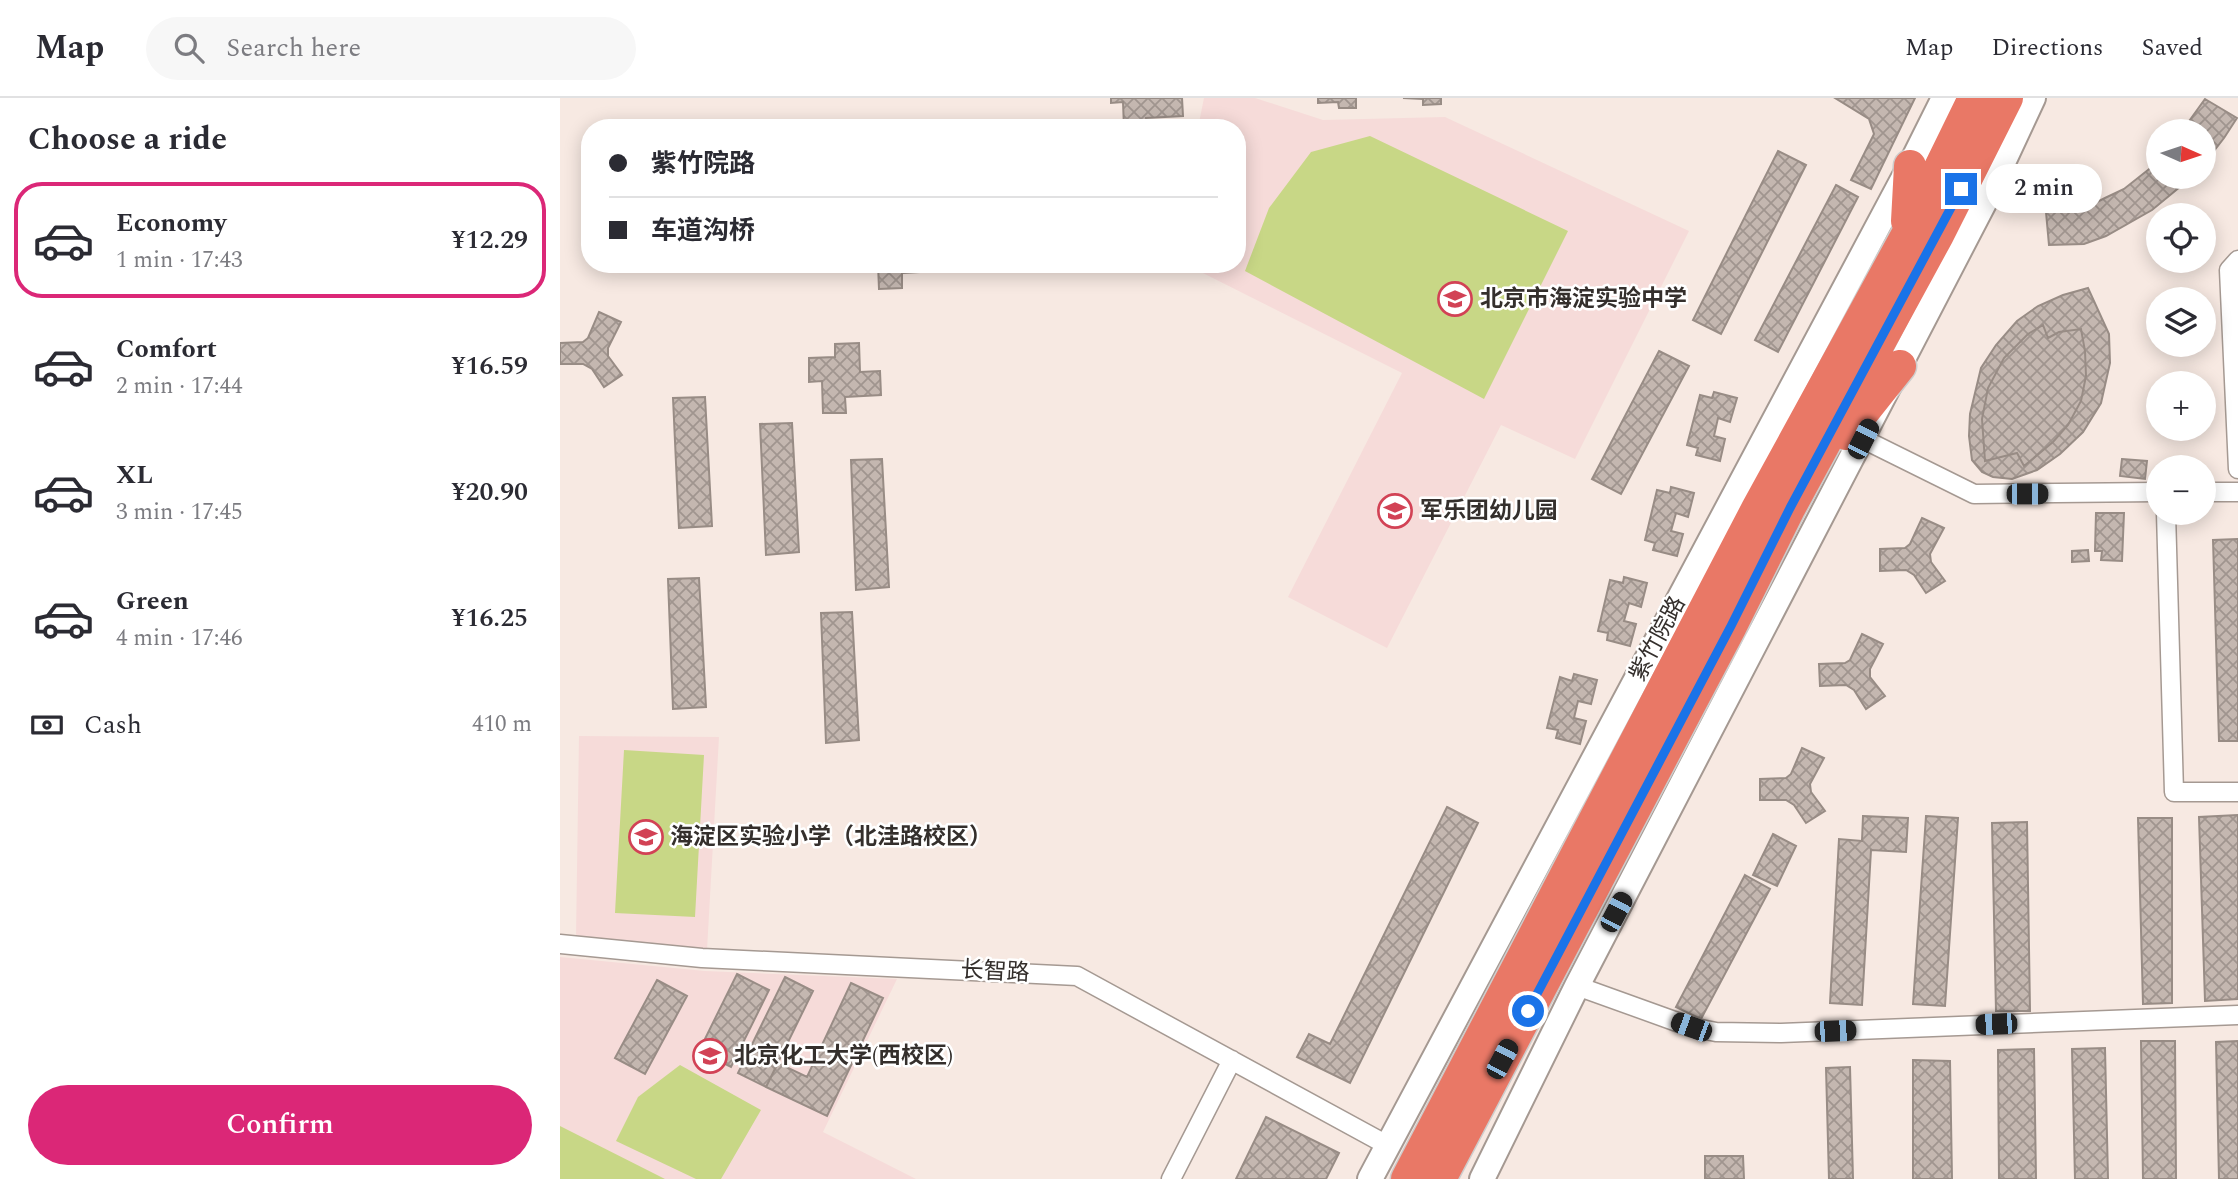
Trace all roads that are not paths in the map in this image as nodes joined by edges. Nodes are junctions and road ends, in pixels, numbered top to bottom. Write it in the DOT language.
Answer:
graph roads {
  1 [pos="1944,98"];
  2 [pos="1974,98"];
  3 [pos="2007,98"];
  4 [pos="2033,98"];
  5 [pos="1910,166"];
  6 [pos="1907,235"];
  7 [pos="2238,260"];
  8 [pos="1900,366"];
  9 [pos="1863,439"];
  10 [pos="2238,469"];
  11 [pos="2146,492"];
  12 [pos="2216,492"];
  13 [pos="2238,492"];
  14 [pos="1790,508"];
  15 [pos="2166,525"];
  16 [pos="2238,792"];
  17 [pos="560,944"];
  18 [pos="1577,986"];
  19 [pos="2238,1015"];
  20 [pos="1232,1060"];
  21 [pos="1477,1107"];
  22 [pos="1387,1145"];
  23 [pos="1171,1179"];
  24 [pos="1370,1179"];
  25 [pos="1407,1179"];
  26 [pos="1440,1179"];
  27 [pos="1464,1179"];
  28 [pos="1482,1179"];
  1 -- 5 [label="street, 紫竹院路"];
  2 -- 6 [label="highway, 紫竹院路"];
  3 -- 14 [label="highway"];
  4 -- 8 [label="street"];
  5 -- 6 [label="highway"];
  5 -- 22 [label="street, 紫竹院路"];
  6 -- 25 [label="highway, 紫竹院路"];
  7 -- 10 [label="street"];
  8 -- 9 [label="street"];
  8 -- 14 [label="highway"];
  9 -- 11 [label="street"];
  9 -- 18 [label="street"];
  12 -- 13 [label="street"];
  14 -- 21 [label="highway"];
  15 -- 16 [label="street"];
  17 -- 20 [label="street, 长智路"];
  18 -- 19 [label="street"];
  18 -- 28 [label="street"];
  20 -- 22 [label="street, 长智路"];
  20 -- 23 [label="street"];
  21 -- 26 [label="highway"];
  21 -- 27 [label="highway"];
  22 -- 24 [label="street, 紫竹院路"];
}
